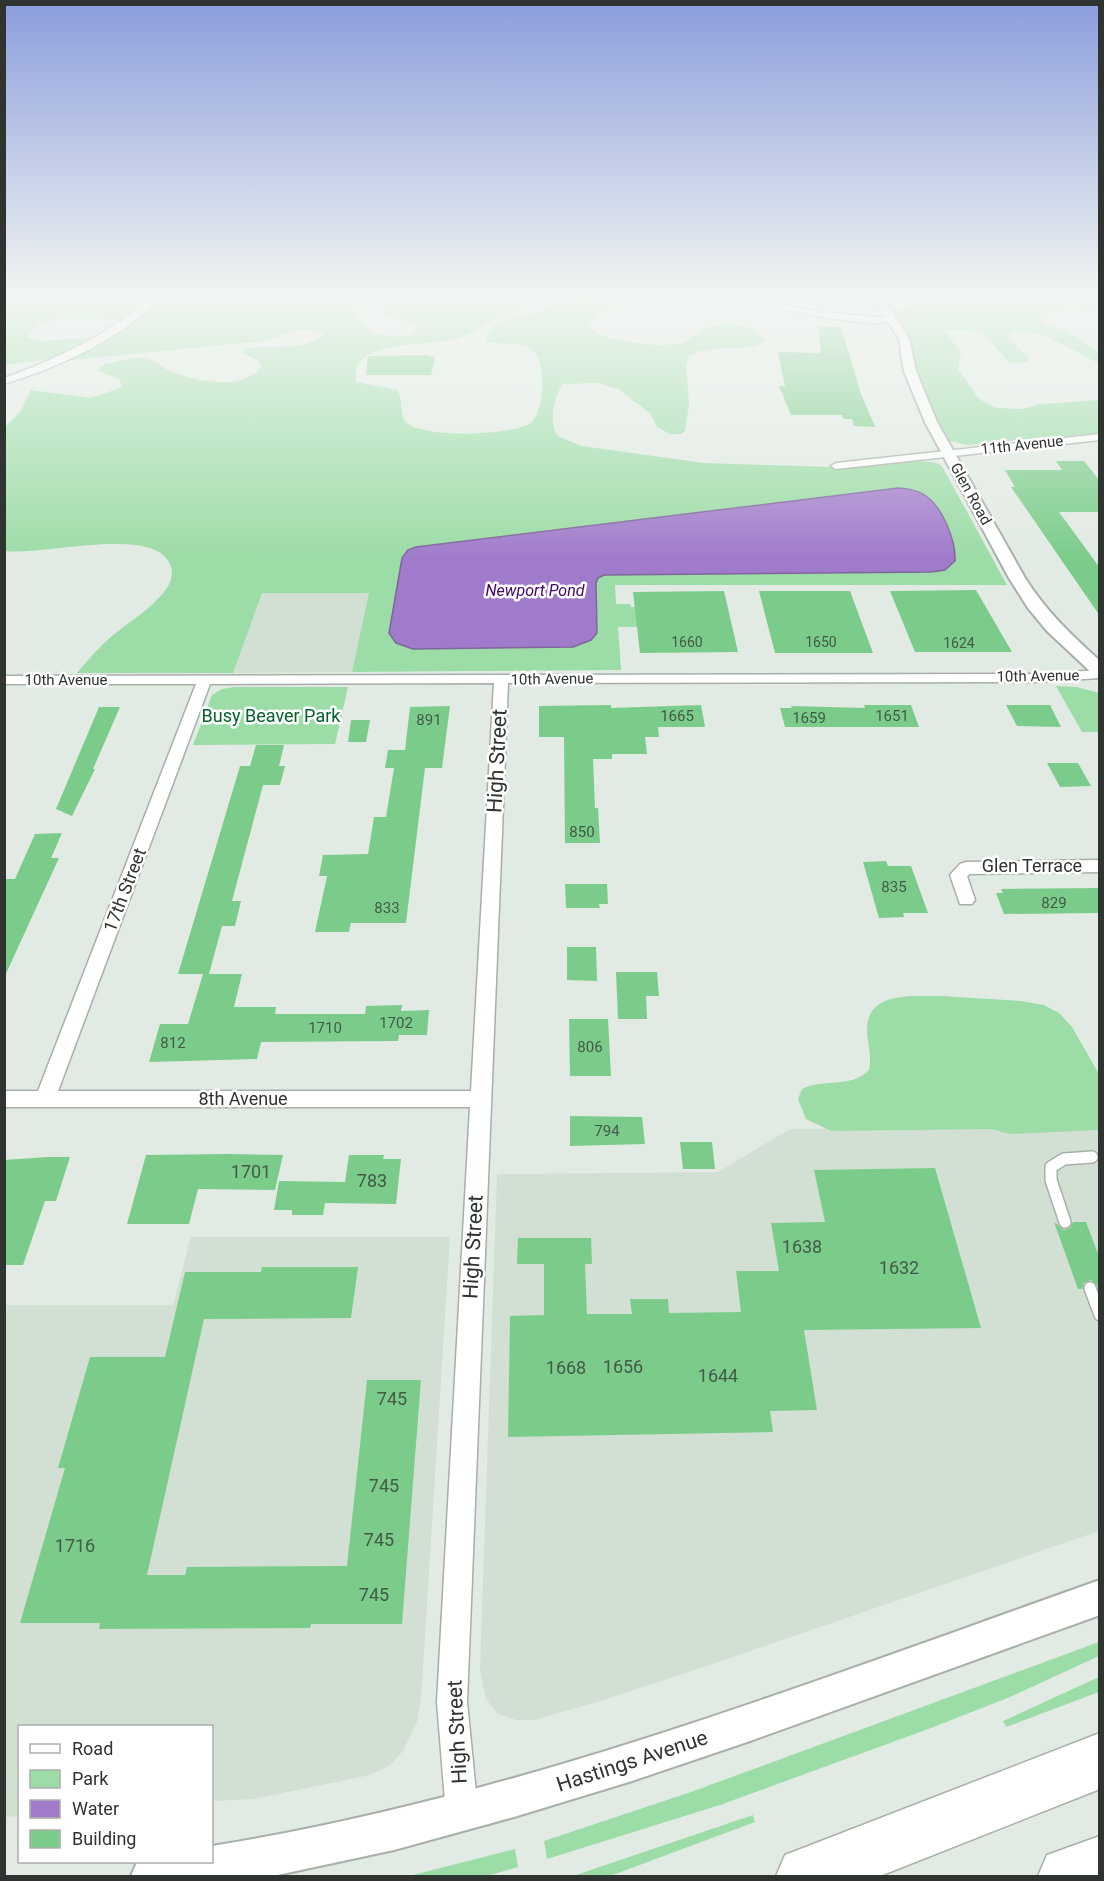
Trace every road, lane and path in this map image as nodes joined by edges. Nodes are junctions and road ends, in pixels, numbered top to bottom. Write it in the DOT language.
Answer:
graph roads {
  1 [pos="914,383"];
  2 [pos="1100,437"];
  3 [pos="947,452"];
  4 [pos="836,466"];
  5 [pos="1100,673"];
  6 [pos="4,680"];
  7 [pos="204,680"];
  8 [pos="501,680"];
  9 [pos="1100,866"];
  10 [pos="966,900"];
  11 [pos="4,1098"];
  12 [pos="45,1098"];
  13 [pos="481,1099"];
  14 [pos="1092,1157"];
  15 [pos="1065,1222"];
  16 [pos="1090,1288"];
  17 [pos="1100,1315"];
  18 [pos="1100,1597"];
  19 [pos="1100,1761"];
  20 [pos="462,1814"];
  21 [pos="1100,1866"];
  22 [pos="151,1876"];
  23 [pos="806,1876"];
  24 [pos="1068,1876"];
  1 -- 3 [label="street, Glen Road"];
  2 -- 3 [label="street, 11th Avenue"];
  3 -- 4 [label="street, 11th Avenue"];
  3 -- 5 [label="street, Glen Road"];
  5 -- 8 [label="street, 10th Avenue"];
  6 -- 7 [label="street, 10th Avenue"];
  7 -- 8 [label="street, 10th Avenue"];
  7 -- 12 [label="street, 17th Street"];
  8 -- 13 [label="street, High Street"];
  9 -- 10 [label="street, Glen Terrace"];
  11 -- 12 [label="street, 8th Avenue"];
  12 -- 13 [label="street, 8th Avenue"];
  13 -- 20 [label="street, High Street"];
  14 -- 15 [label="lane"];
  16 -- 17 [label="lane"];
  18 -- 20 [label="street, Hastings Avenue"];
  19 -- 23 [label="highway"];
  20 -- 22 [label="street, Hastings Avenue"];
  21 -- 24 [label="highway"];
}
